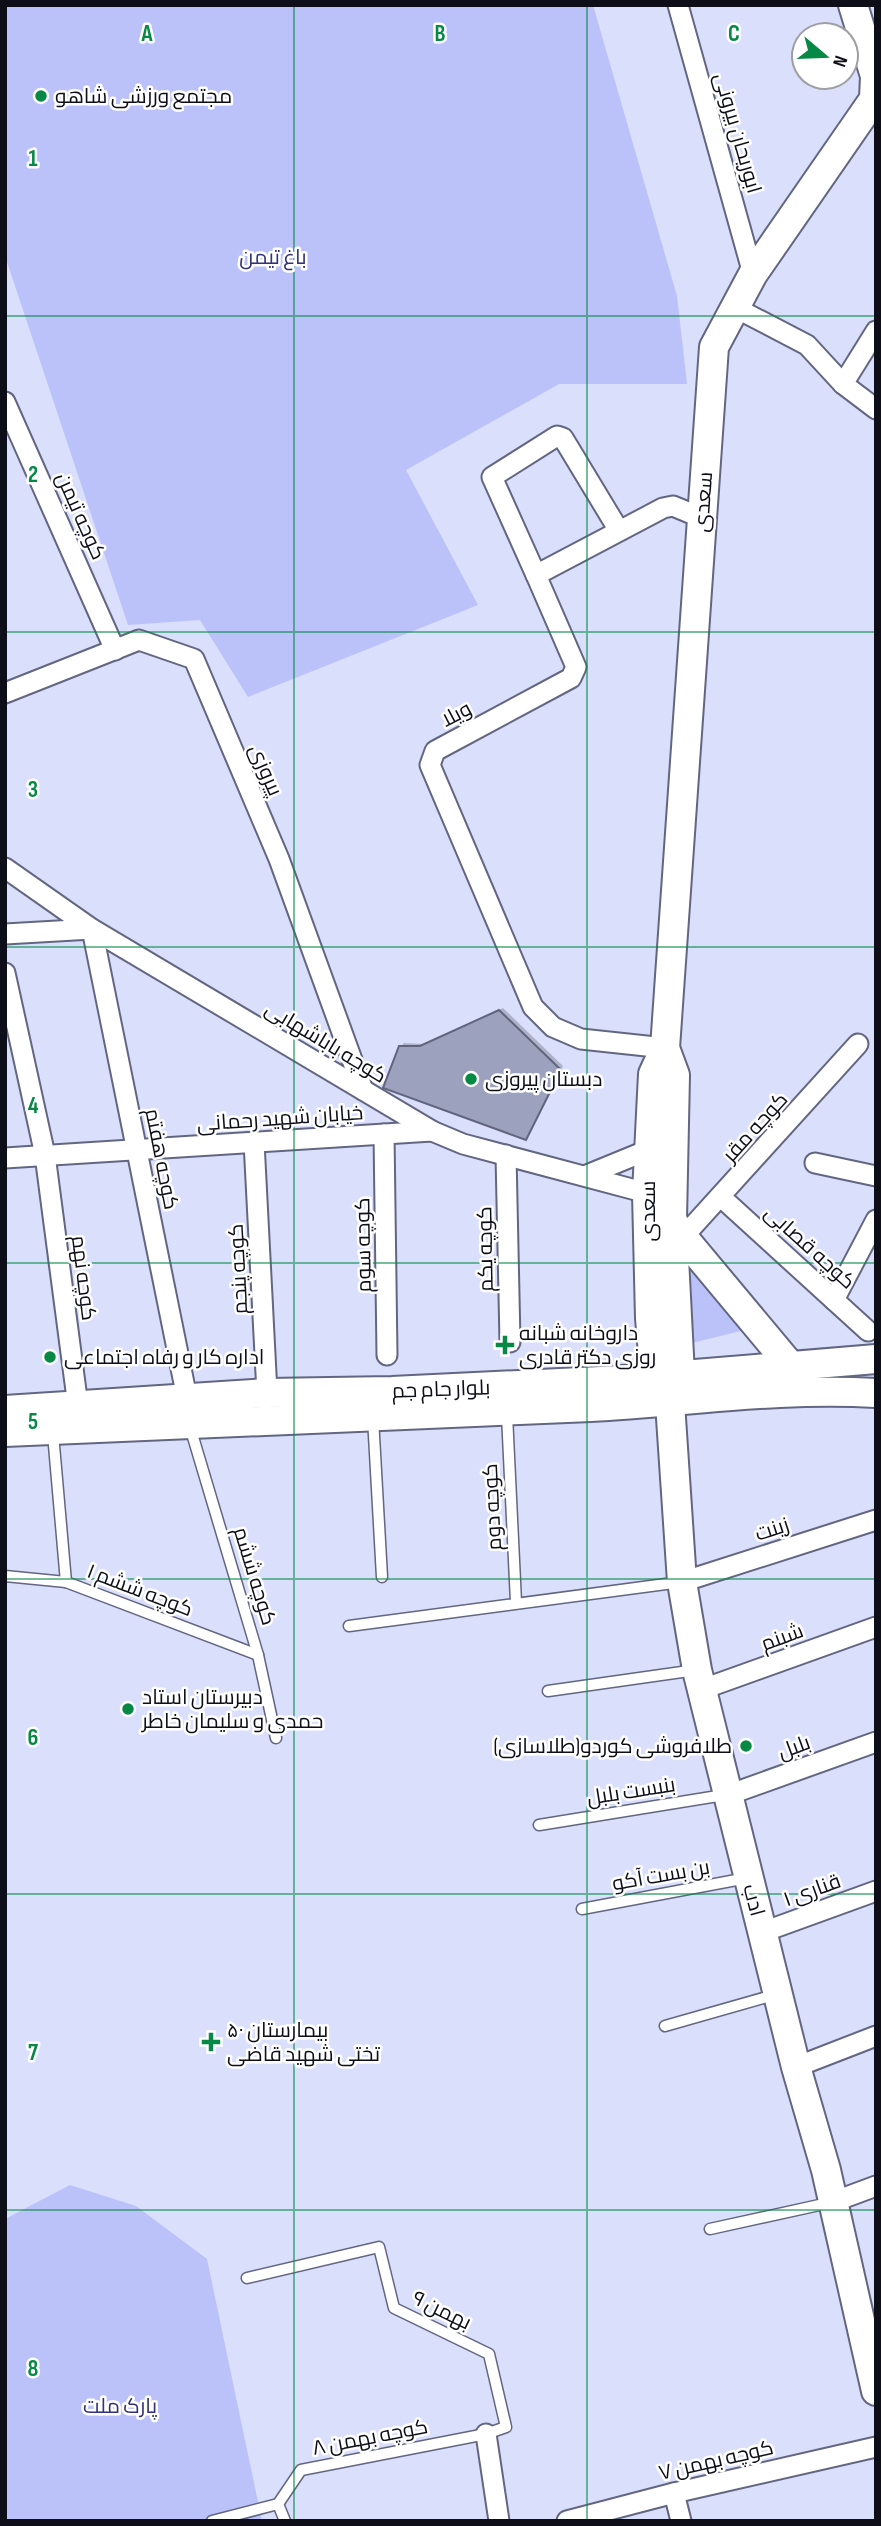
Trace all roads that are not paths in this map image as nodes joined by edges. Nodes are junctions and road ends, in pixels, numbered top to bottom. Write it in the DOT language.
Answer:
graph roads {
  1 [pos="678,5"];
  2 [pos="853,5"];
  3 [pos="753,274"];
  4 [pos="734,307"];
  5 [pos="876,331"];
  6 [pos="843,384"];
  7 [pos="5,402"];
  8 [pos="876,409"];
  9 [pos="702,518"];
  10 [pos="618,529"];
  11 [pos="536,575"];
  12 [pos="115,650"];
  13 [pos="5,693"];
  14 [pos="5,868"];
  15 [pos="92,929"];
  16 [pos="5,934"];
  17 [pos="5,973"];
  18 [pos="858,1044"];
  19 [pos="666,1048"];
  20 [pos="363,1090"];
  21 [pos="432,1131"];
  22 [pos="384,1134"];
  23 [pos="254,1142"];
  24 [pos="137,1150"];
  25 [pos="648,1150"];
  26 [pos="45,1155"];
  27 [pos="506,1155"];
  28 [pos="5,1158"];
  29 [pos="815,1163"];
  30 [pos="587,1175"];
  31 [pos="876,1176"];
  32 [pos="646,1193"];
  33 [pos="722,1198"];
  34 [pos="876,1220"];
  35 [pos="677,1228"];
  36 [pos="834,1300"];
  37 [pos="868,1331"];
  38 [pos="510,1342"];
  39 [pos="387,1355"];
  40 [pos="876,1359"];
  41 [pos="789,1364"];
  42 [pos="668,1376"];
  43 [pos="267,1392"];
  44 [pos="876,1393"];
  45 [pos="187,1398"];
  46 [pos="670,1403"];
  47 [pos="78,1406"];
  48 [pos="5,1410"];
  49 [pos="507,1411"];
  50 [pos="373,1417"];
  51 [pos="190,1426"];
  52 [pos="53,1430"];
  53 [pos="5,1432"];
  54 [pos="876,1520"];
  55 [pos="5,1576"];
  56 [pos="382,1577"];
  57 [pos="66,1582"];
  58 [pos="682,1582"];
  59 [pos="516,1602"];
  60 [pos="349,1626"];
  61 [pos="876,1627"];
  62 [pos="258,1656"];
  63 [pos="700,1680"];
  64 [pos="548,1692"];
  65 [pos="276,1738"];
  66 [pos="876,1742"];
  67 [pos="728,1795"];
  68 [pos="539,1825"];
  69 [pos="748,1878"];
  70 [pos="876,1891"];
  71 [pos="582,1909"];
  72 [pos="763,1932"];
  73 [pos="778,1993"];
  74 [pos="664,2025"];
  75 [pos="876,2036"];
  76 [pos="796,2067"];
  77 [pos="876,2186"];
  78 [pos="834,2202"];
  79 [pos="710,2229"];
  80 [pos="247,2278"];
  81 [pos="870,2328"];
  82 [pos="876,2391"];
  83 [pos="486,2434"];
  84 [pos="876,2447"];
  85 [pos="674,2493"];
  86 [pos="278,2504"];
  87 [pos="214,2520"];
  88 [pos="285,2521"];
  89 [pos="499,2521"];
  90 [pos="567,2521"];
  91 [pos="681,2521"];
  1 -- 3 [label="street, ابوریحان بیرونی"];
  2 -- 3 [label="street, سعدی"];
  3 -- 4 [label="street, سعدی"];
  4 -- 6 [label="street"];
  4 -- 9 [label="street, سعدی"];
  5 -- 6 [label="street"];
  6 -- 8 [label="street"];
  7 -- 12 [label="street, کوچه تیمن"];
  9 -- 10 [label="street"];
  9 -- 19 [label="street, سعدی"];
  10 -- 11 [label="street"];
  10 -- 11 [label="street"];
  11 -- 19 [label="street, ویلا"];
  12 -- 13 [label="street, پیروزی"];
  12 -- 20 [label="street, پیروزی"];
  14 -- 15 [label="street, کوچه باباشهابی"];
  15 -- 16 [label="street"];
  15 -- 20 [label="street, کوچه باباشهابی"];
  15 -- 24 [label="street, کوچه هفتم"];
  17 -- 26 [label="street, کوچه نهم"];
  18 -- 33 [label="street, کوچه مقر"];
  19 -- 25 [label="street, سعدی"];
  19 -- 35 [label="street, سعدی"];
  20 -- 21 [label="street, کوچه باباشهابی"];
  21 -- 22 [label="street, خیابان شهید رحمانی"];
  21 -- 27 [label="street, کوچه باباشهابی"];
  22 -- 23 [label="street, خیابان شهید رحمانی"];
  22 -- 39 [label="street, کوچه سوم"];
  23 -- 24 [label="street, خیابان شهید رحمانی"];
  23 -- 43 [label="street, کوچه پنجم"];
  24 -- 26 [label="street, خیابان شهید رحمانی"];
  24 -- 45 [label="street, کوچه هفتم"];
  25 -- 30 [label="street"];
  25 -- 32 [label="street, سعدی"];
  26 -- 28 [label="street, خیابان شهید رحمانی"];
  26 -- 47 [label="street, کوچه نهم"];
  27 -- 30 [label="street, کوچه باباشهابی"];
  27 -- 38 [label="street, کوچه یکم"];
  29 -- 31 [label="street"];
  30 -- 32 [label="street, کوچه باباشهابی"];
  32 -- 42 [label="street, سعدی"];
  33 -- 35 [label="street, کوچه مقر"];
  33 -- 36 [label="street, کوچه قصابی"];
  34 -- 36 [label="street"];
  35 -- 41 [label="street"];
  35 -- 42 [label="street, سعدی"];
  36 -- 37 [label="street, کوچه قصابی"];
  40 -- 41 [label="street, بلوار جام جم"];
  41 -- 42 [label="street, بلوار جام جم"];
  42 -- 43 [label="street, بلوار جام جم"];
  42 -- 46 [label="street"];
  43 -- 45 [label="street, بلوار جام جم"];
  44 -- 46 [label="street, بلوار جام جم"];
  45 -- 47 [label="street, بلوار جام جم"];
  45 -- 51 [label="street"];
  46 -- 49 [label="street, بلوار جام جم"];
  46 -- 58 [label="street, ادب"];
  47 -- 48 [label="street, بلوار جام جم"];
  49 -- 50 [label="street, بلوار جام جم"];
  49 -- 59 [label="lane, کوچه دوم"];
  50 -- 51 [label="street, بلوار جام جم"];
  50 -- 56 [label="lane"];
  51 -- 52 [label="street, بلوار جام جم"];
  51 -- 62 [label="lane, کوچه ششم"];
  52 -- 53 [label="street, بلوار جام جم"];
  52 -- 57 [label="lane"];
  54 -- 58 [label="street, زینت"];
  55 -- 57 [label="lane, کوچه ششم ۱"];
  57 -- 62 [label="lane, کوچه ششم ۱"];
  58 -- 59 [label="lane"];
  58 -- 63 [label="street, ادب"];
  59 -- 60 [label="lane"];
  61 -- 63 [label="street, شبنم"];
  62 -- 65 [label="lane, کوچه ششم"];
  63 -- 64 [label="lane"];
  63 -- 67 [label="street, ادب"];
  66 -- 67 [label="street, بلبل"];
  67 -- 68 [label="lane, بنبست بلبل"];
  67 -- 69 [label="street, ادب"];
  69 -- 71 [label="lane, بن بست آکو"];
  69 -- 72 [label="street, ادب"];
  70 -- 72 [label="street, قناری ۱"];
  72 -- 73 [label="street, ادب"];
  73 -- 74 [label="lane"];
  73 -- 76 [label="street, ادب"];
  75 -- 76 [label="street"];
  76 -- 78 [label="street, ادب"];
  77 -- 78 [label="street"];
  78 -- 79 [label="lane"];
  78 -- 81 [label="street, ادب"];
  80 -- 83 [label="lane, بهمن ۹"];
  81 -- 82 [label="street, ادب"];
  83 -- 86 [label="lane, کوچه بهمن ۸"];
  83 -- 89 [label="street"];
  84 -- 85 [label="street, کوچه بهمن ۷"];
  85 -- 90 [label="street, کوچه بهمن ۷"];
  85 -- 91 [label="street"];
  86 -- 87 [label="lane"];
  86 -- 88 [label="lane"];
}
